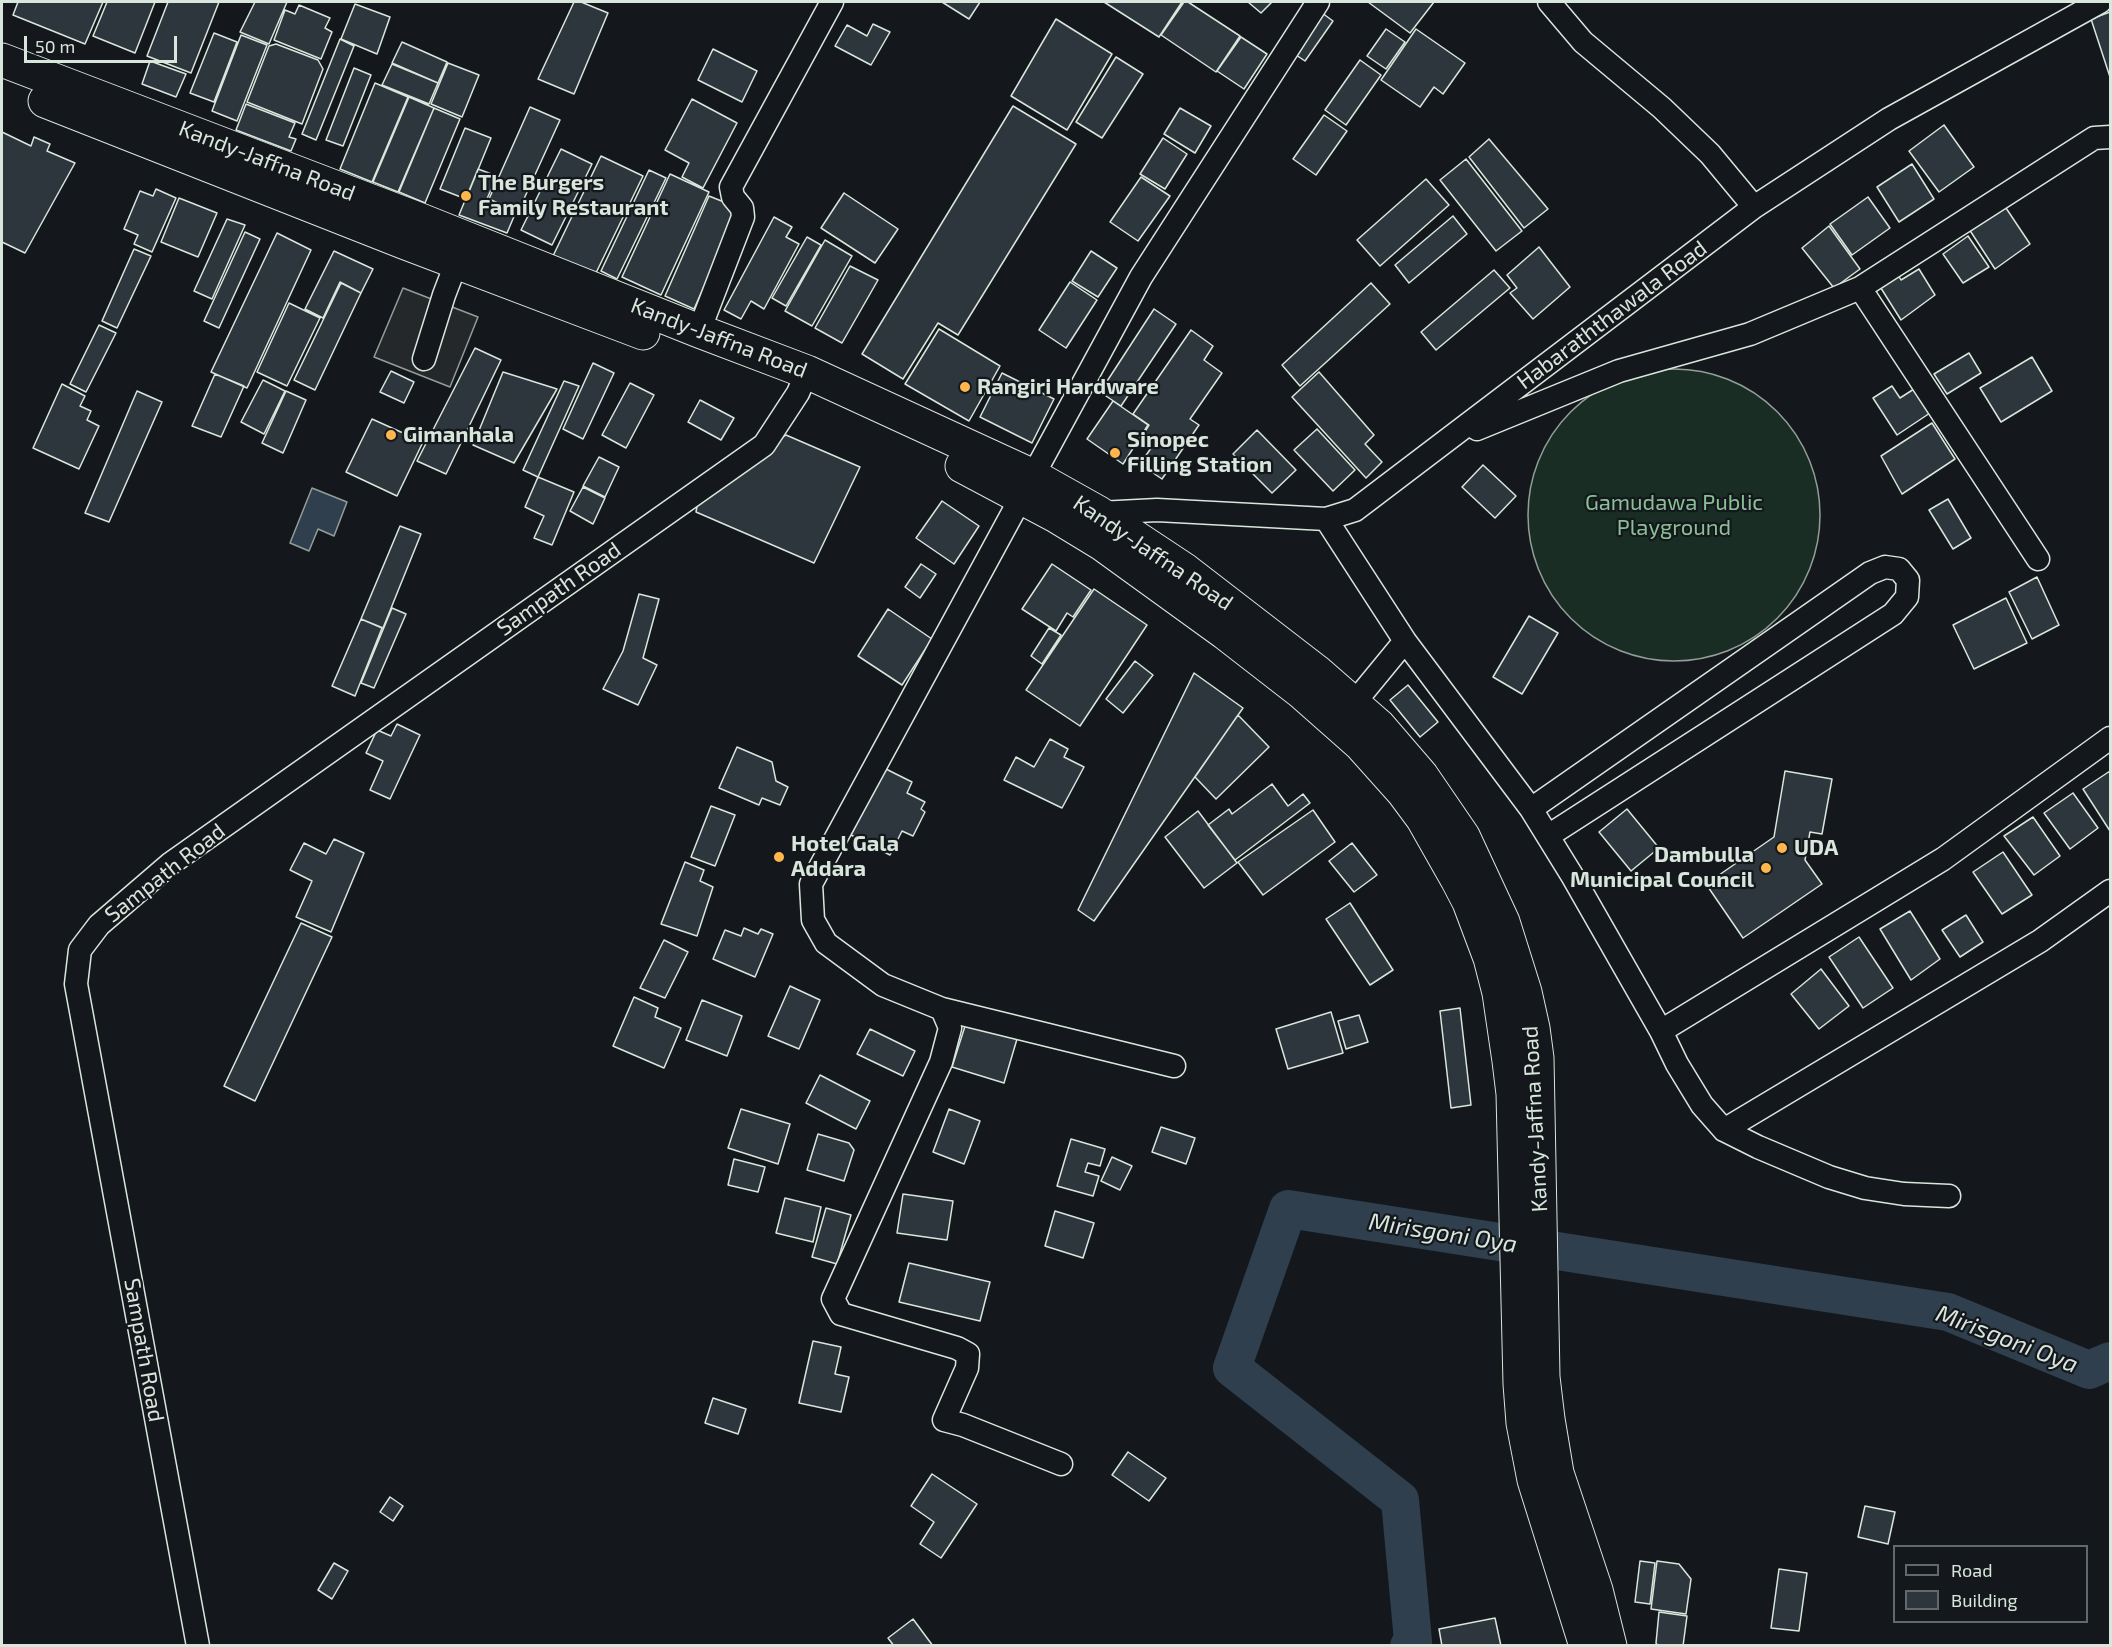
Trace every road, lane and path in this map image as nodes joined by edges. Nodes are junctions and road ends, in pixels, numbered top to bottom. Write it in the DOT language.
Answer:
graph roads {
  1 [pos="832,2"];
  2 [pos="1318,2"];
  3 [pos="1549,2"];
  4 [pos="2100,2"];
  5 [pos="2,60"];
  6 [pos="2,84"];
  7 [pos="2110,136"];
  8 [pos="1754,207"];
  9 [pos="408,229"];
  10 [pos="457,261"];
  11 [pos="1860,288"];
  12 [pos="699,331"];
  13 [pos="424,359"];
  14 [pos="803,382"];
  15 [pos="1448,440"];
  16 [pos="1027,486"];
  17 [pos="1099,513"];
  18 [pos="1326,519"];
  19 [pos="2038,559"];
  20 [pos="1405,641"];
  21 [pos="1346,713"];
  22 [pos="2110,738"];
  23 [pos="1531,809"];
  24 [pos="1548,836"];
  25 [pos="2110,891"];
  26 [pos="942,1009"];
  27 [pos="1661,1031"];
  28 [pos="1174,1066"];
  29 [pos="1724,1130"];
  30 [pos="1949,1196"];
  31 [pos="1530,1320"];
  32 [pos="1061,1464"];
  33 [pos="198,1646"];
  34 [pos="1586,1646"];
  35 [pos="1610,1646"];
  1 -- 12 [label="street"];
  2 -- 16 [label="street"];
  3 -- 8 [label="street"];
  4 -- 8 [label="street, Habaraththawala Road"];
  5 -- 9 [label="highway, Kandy-Jaffna Road"];
  6 -- 9 [label="highway, Kandy-Jaffna Road"];
  7 -- 11 [label="street"];
  8 -- 15 [label="street, Habaraththawala Road"];
  9 -- 10 [label="highway, Kandy-Jaffna Road"];
  9 -- 12 [label="highway, Kandy-Jaffna Road"];
  10 -- 13 [label="street"];
  10 -- 14 [label="highway, Kandy-Jaffna Road"];
  11 -- 15 [label="street"];
  11 -- 19 [label="street"];
  12 -- 14 [label="highway, Kandy-Jaffna Road"];
  14 -- 16 [label="highway, Kandy-Jaffna Road"];
  14 -- 33 [label="street, Sampath Road"];
  15 -- 18 [label="street, Habaraththawala Road"];
  16 -- 17 [label="highway, Kandy-Jaffna Road"];
  16 -- 21 [label="highway, Kandy-Jaffna Road"];
  16 -- 26 [label="street"];
  17 -- 18 [label="street, Habaraththawala Road"];
  17 -- 21 [label="highway, Kandy-Jaffna Road"];
  18 -- 20 [label="street"];
  20 -- 21 [label="street"];
  20 -- 23 [label="street"];
  21 -- 31 [label="highway, Kandy-Jaffna Road"];
  22 -- 27 [label="street"];
  23 -- 24 [label="street"];
  23 -- 24 [label="street"];
  24 -- 27 [label="street"];
  25 -- 29 [label="street"];
  26 -- 28 [label="street"];
  26 -- 32 [label="street"];
  27 -- 29 [label="street"];
  29 -- 30 [label="street"];
  31 -- 34 [label="highway, Kandy-Jaffna Road"];
  31 -- 35 [label="highway, Kandy-Jaffna Road"];
}
